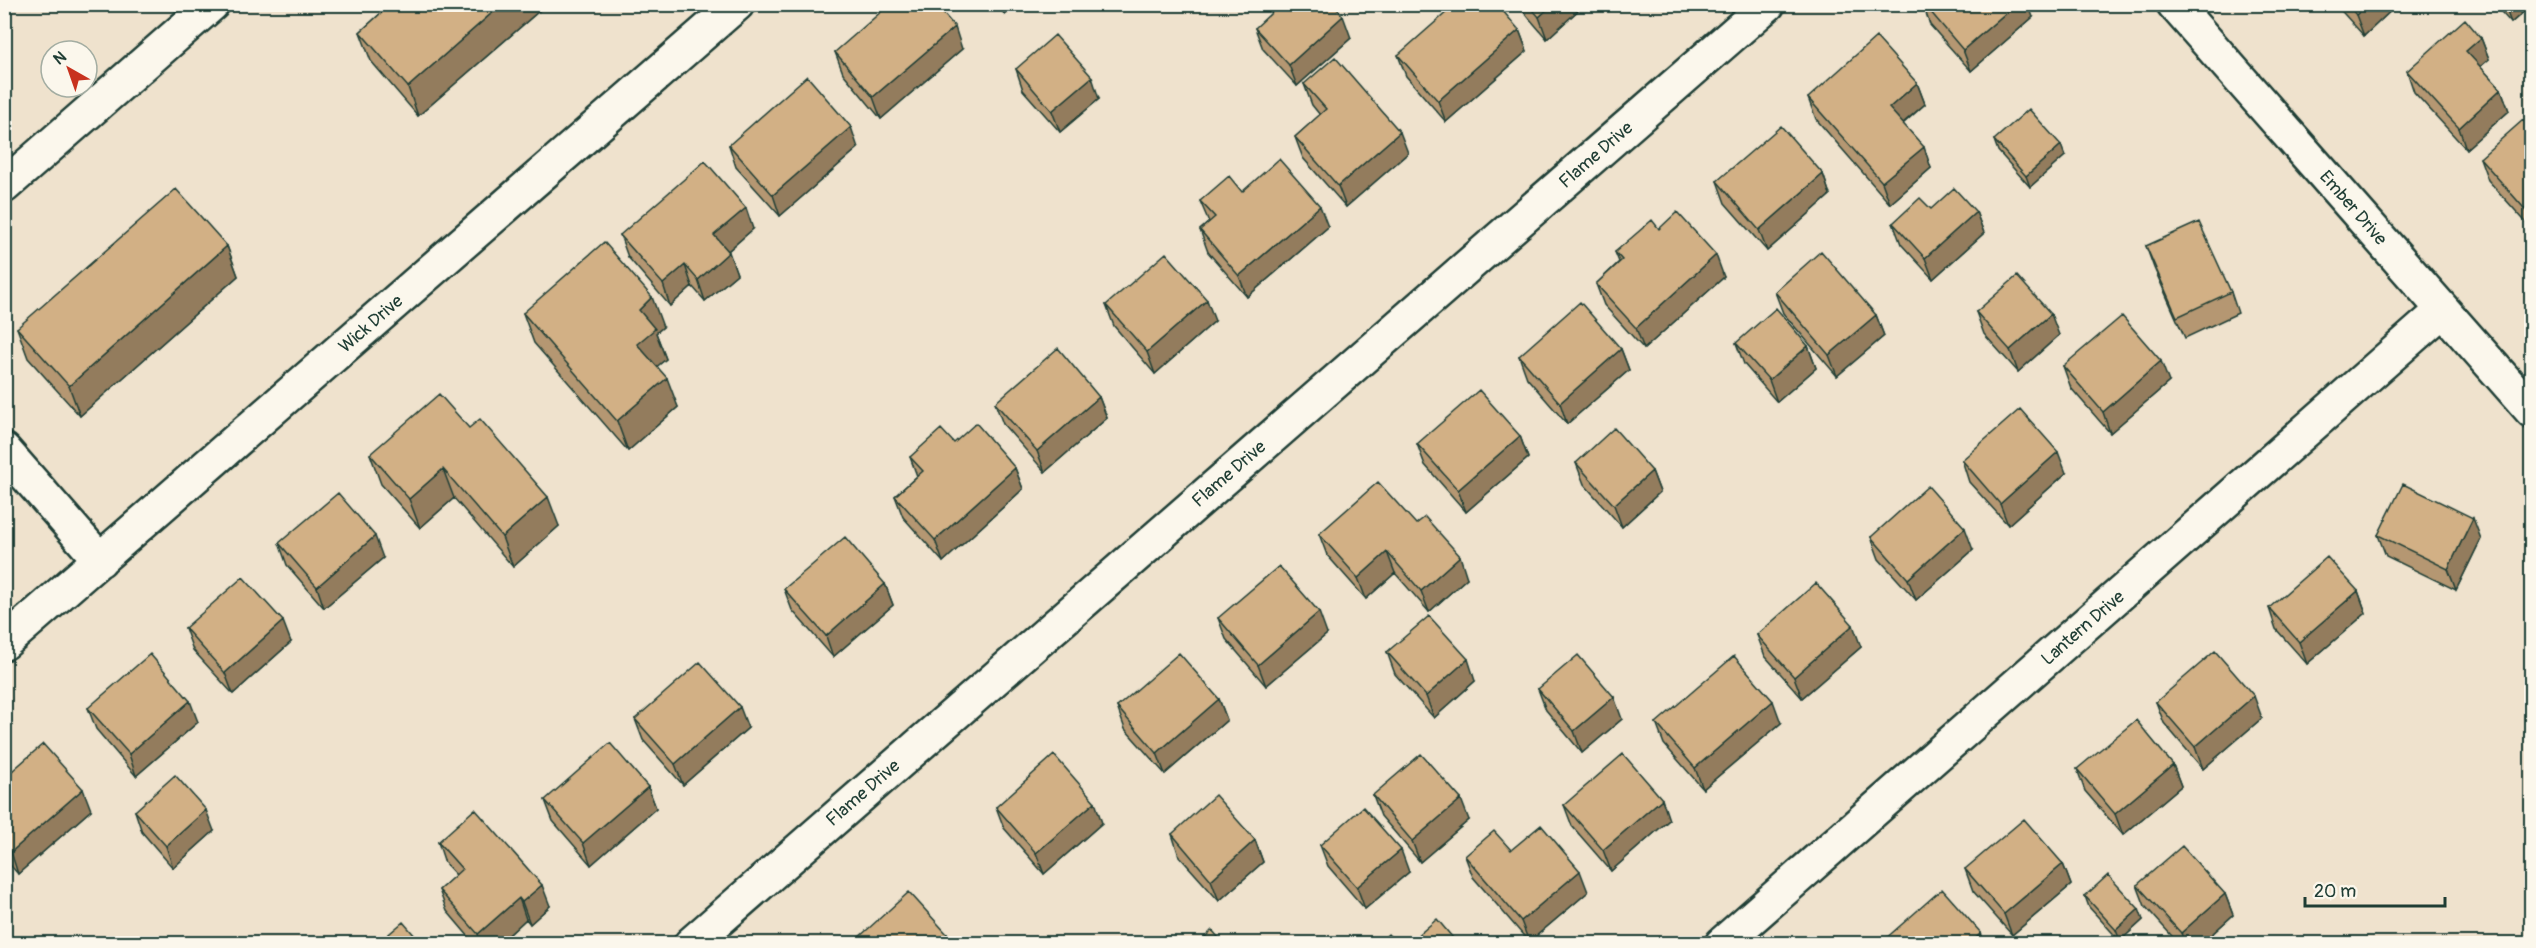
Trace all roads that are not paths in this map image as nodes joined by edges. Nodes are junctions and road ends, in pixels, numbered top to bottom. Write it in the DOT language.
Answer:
graph roads {
  1 [pos="212,4"];
  2 [pos="1768,4"];
  3 [pos="2174,4"];
  4 [pos="716,11"];
  5 [pos="4,186"];
  6 [pos="2443,310"];
  7 [pos="2532,411"];
  8 [pos="4,450"];
  9 [pos="100,560"];
  10 [pos="4,643"];
  11 [pos="691,944"];
  12 [pos="1722,944"];
  1 -- 5 [label="street"];
  2 -- 11 [label="street, Flame Drive"];
  3 -- 6 [label="street, Ember Drive"];
  4 -- 9 [label="street, Wick Drive"];
  6 -- 7 [label="street, Ember Drive"];
  6 -- 12 [label="street, Lantern Drive"];
  8 -- 9 [label="street"];
  9 -- 10 [label="street, Wick Drive"];
}
